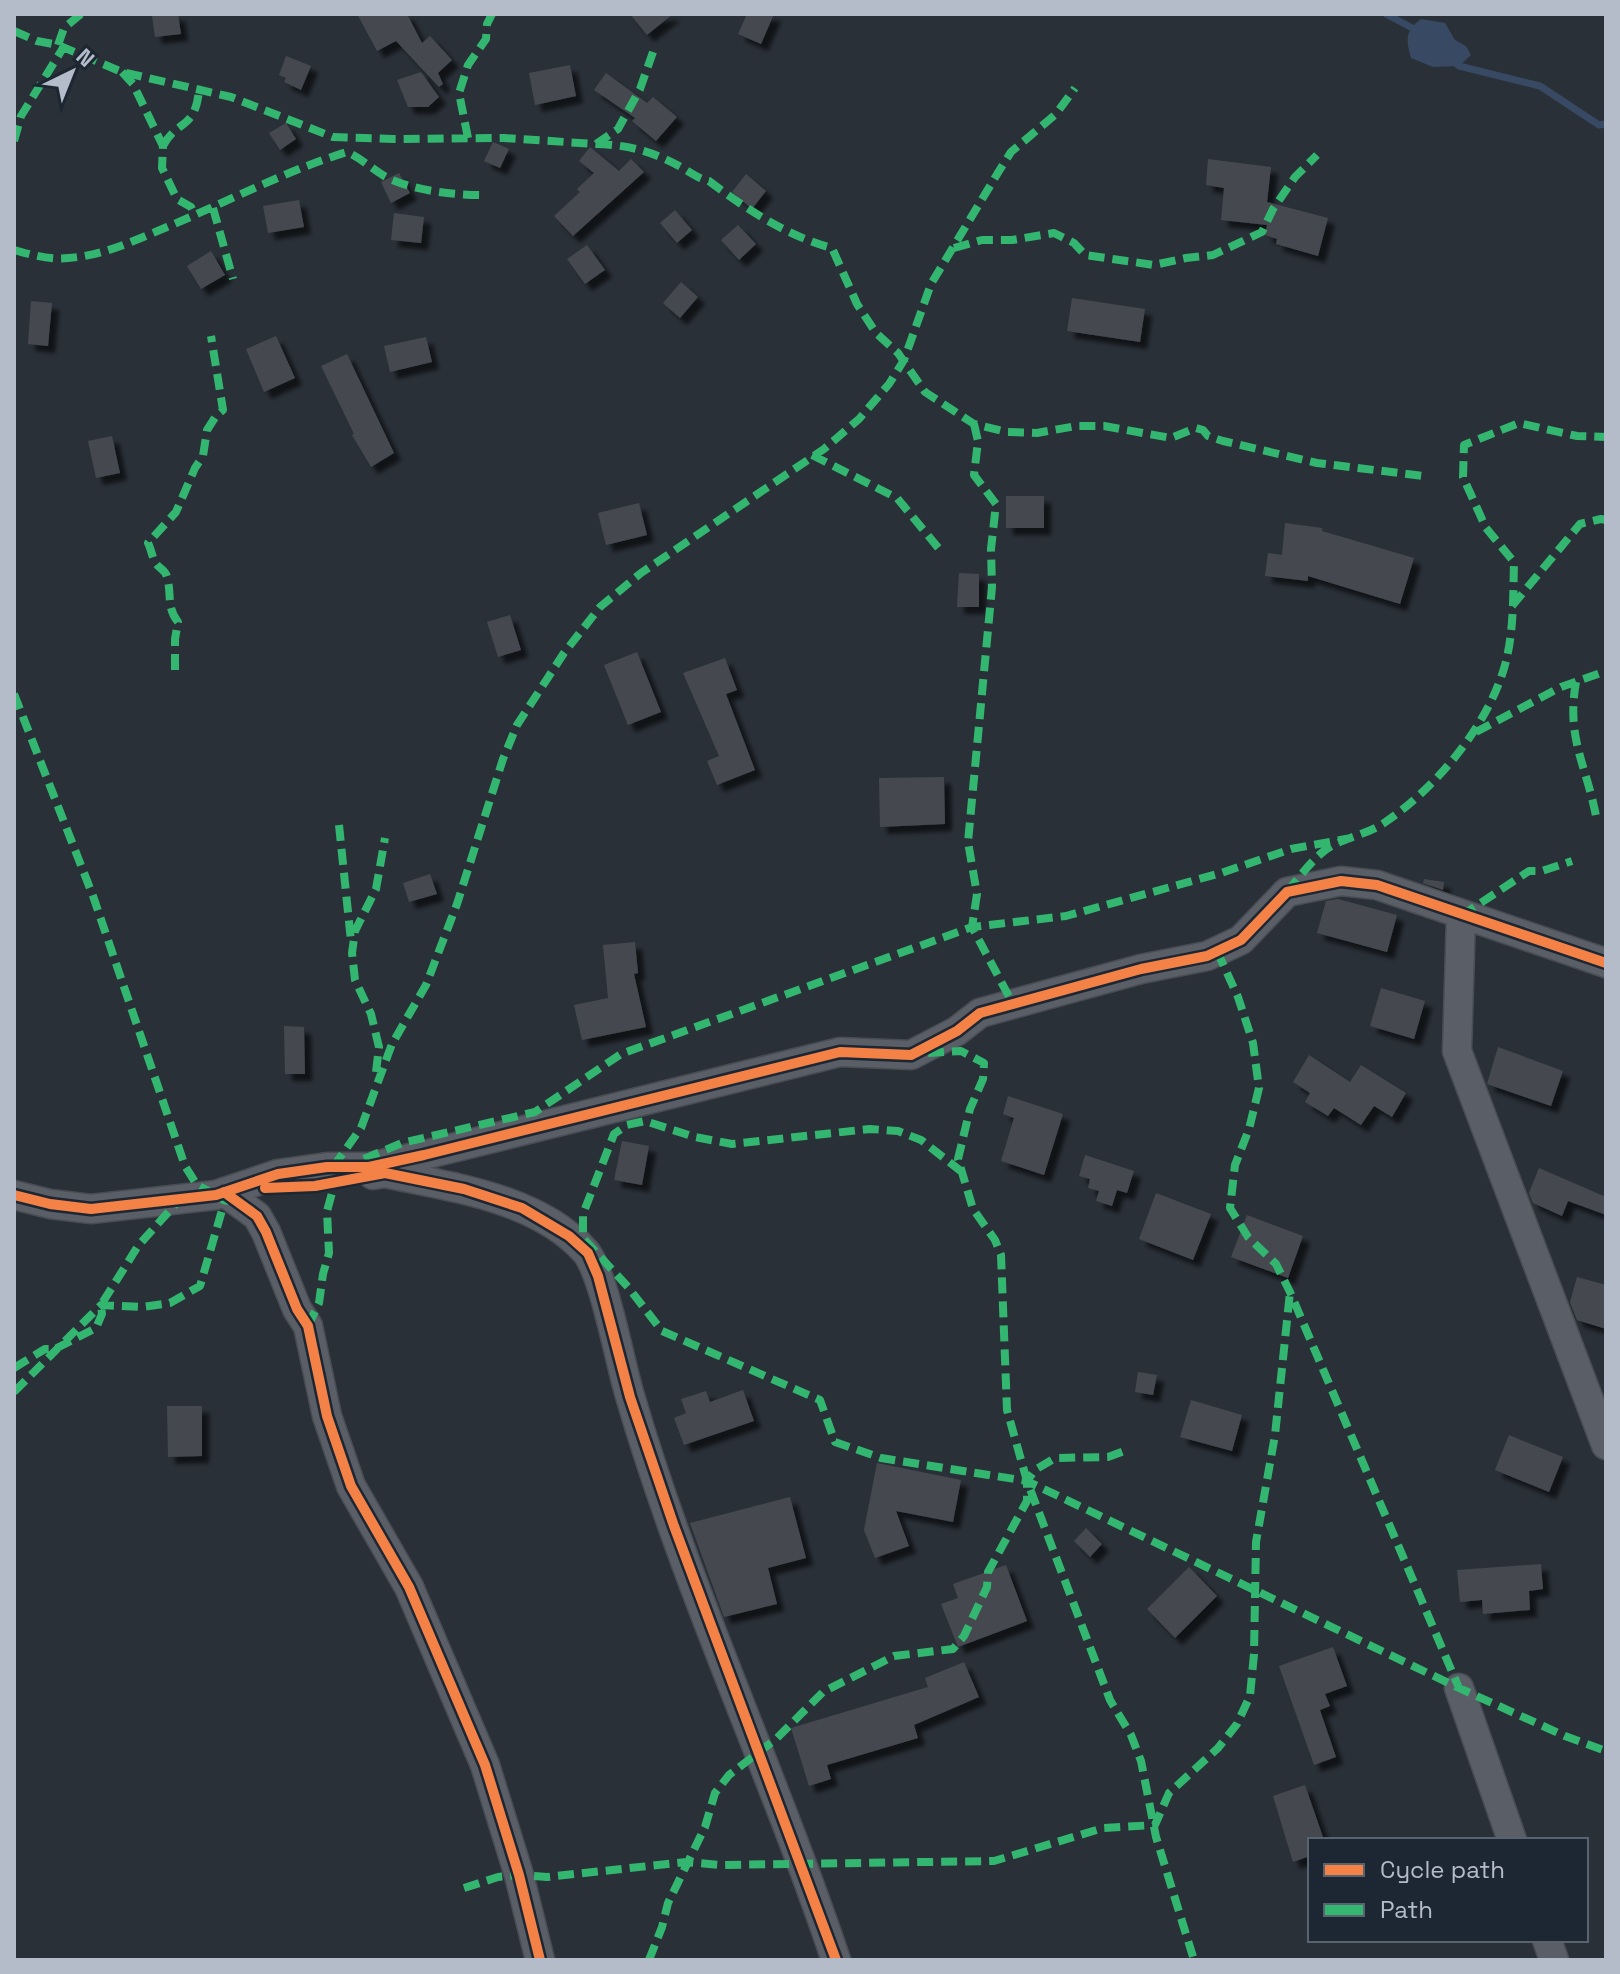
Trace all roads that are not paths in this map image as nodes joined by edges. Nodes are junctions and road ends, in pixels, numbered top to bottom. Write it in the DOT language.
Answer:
graph roads {
  1 [pos="1461,916"];
  2 [pos="1606,963"];
  3 [pos="229,1190"];
  4 [pos="14,1195"];
  5 [pos="1606,1445"];
  6 [pos="1459,1688"];
  7 [pos="1511,1838"];
  8 [pos="540,1960"];
  9 [pos="836,1960"];
  1 -- 2 [label="street"];
  1 -- 3 [label="street"];
  1 -- 5 [label="street"];
  3 -- 4 [label="street"];
  3 -- 8 [label="street"];
  3 -- 9 [label="street"];
  6 -- 7 [label="street"];
}
